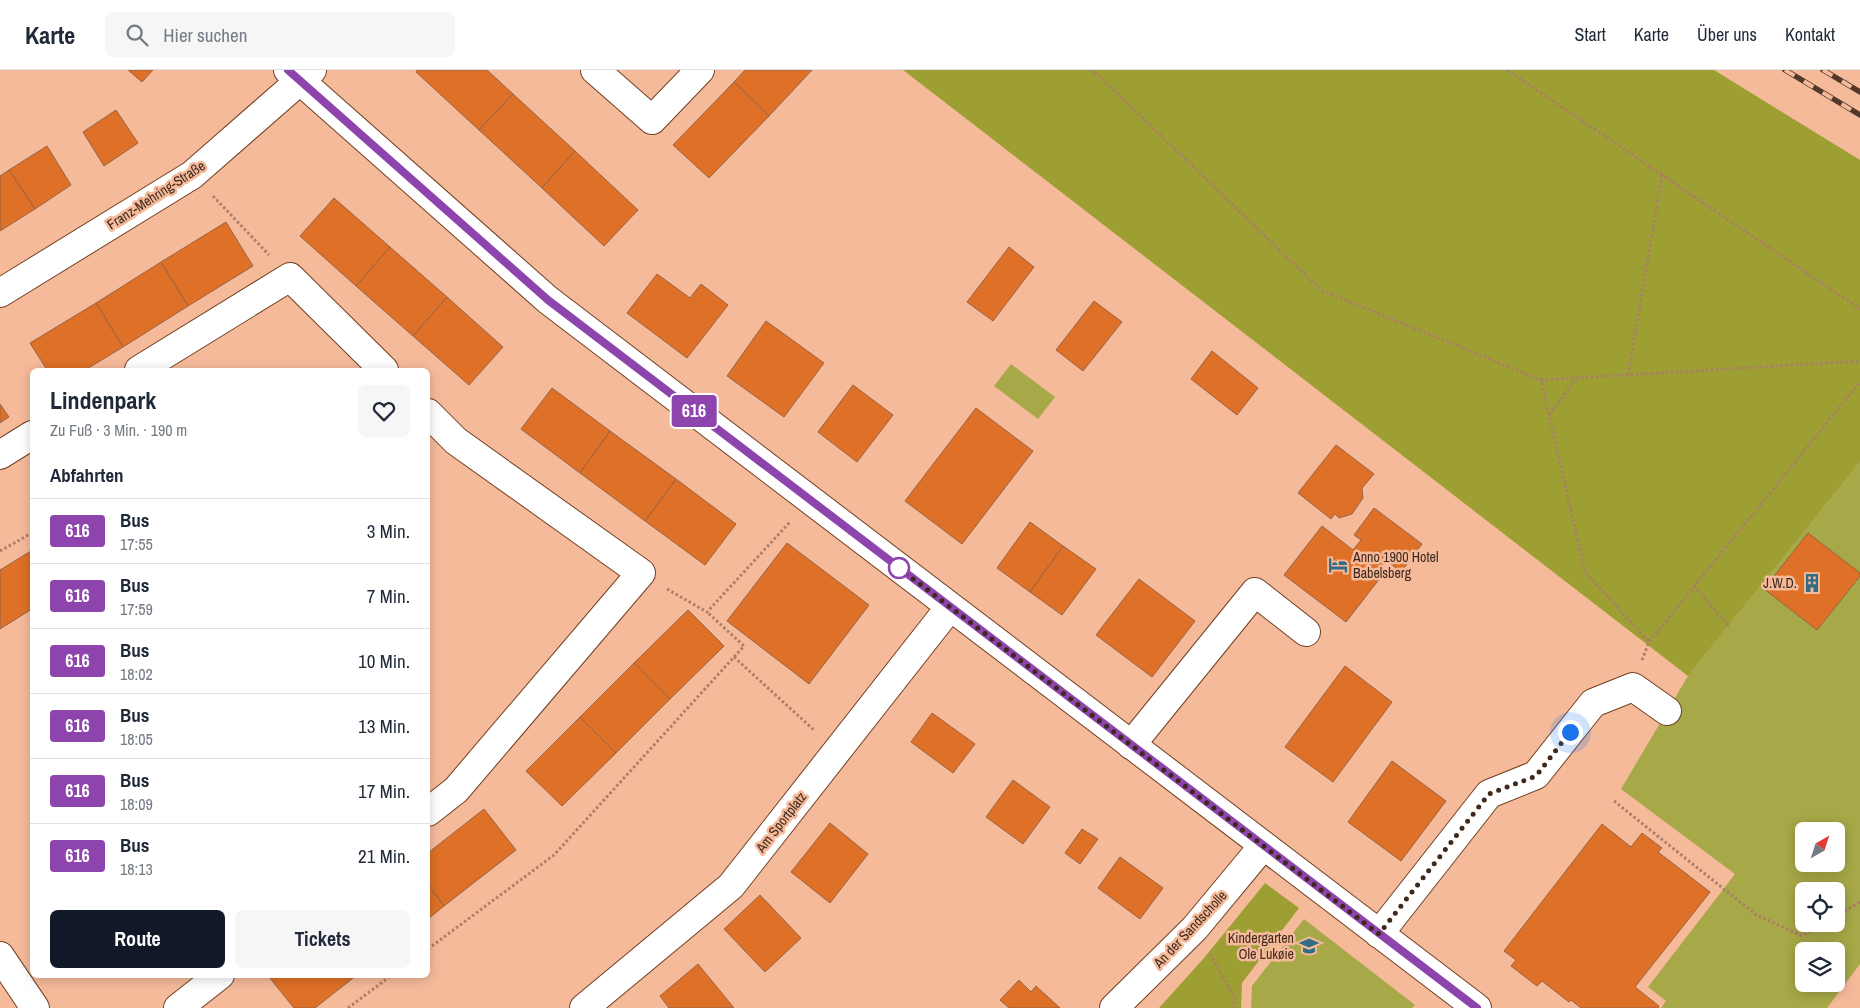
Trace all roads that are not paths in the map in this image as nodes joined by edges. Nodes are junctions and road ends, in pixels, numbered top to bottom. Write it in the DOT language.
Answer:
graph roads {
  1 [pos="595,70"];
  2 [pos="700,70"];
  3 [pos="300,74"];
  4 [pos="0,293"];
  5 [pos="142,368"];
  6 [pos="382,368"];
  7 [pos="430,415"];
  8 [pos="30,436"];
  9 [pos="0,455"];
  10 [pos="950,607"];
  11 [pos="1306,632"];
  12 [pos="1667,711"];
  13 [pos="1131,745"];
  14 [pos="430,810"];
  15 [pos="1263,846"];
  16 [pos="1379,934"];
  17 [pos="0,956"];
  18 [pos="216,978"];
  19 [pos="35,1008"];
  20 [pos="178,1008"];
  21 [pos="584,1008"];
  22 [pos="1114,1008"];
  23 [pos="1477,1008"];
  1 -- 2 [label="street"];
  3 -- 4 [label="street, Franz-Mehring-Straße"];
  3 -- 10 [label="street"];
  5 -- 6 [label="street"];
  7 -- 14 [label="street"];
  8 -- 9 [label="street"];
  10 -- 13 [label="street"];
  10 -- 21 [label="street, Am Sportplatz"];
  11 -- 13 [label="street"];
  12 -- 16 [label="street"];
  13 -- 15 [label="street"];
  15 -- 16 [label="street"];
  15 -- 22 [label="street, An der Sandscholle"];
  16 -- 23 [label="street"];
  17 -- 19 [label="street"];
  18 -- 20 [label="street"];
}
